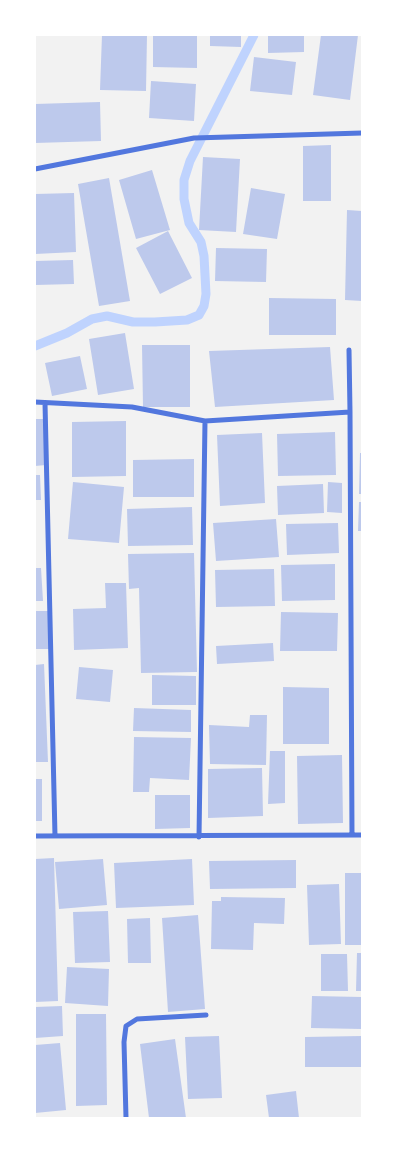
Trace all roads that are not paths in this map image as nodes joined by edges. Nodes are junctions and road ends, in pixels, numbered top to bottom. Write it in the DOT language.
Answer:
graph roads {
  1 [pos="362,133"];
  2 [pos="35,169"];
  3 [pos="349,350"];
  4 [pos="35,402"];
  5 [pos="45,403"];
  6 [pos="350,412"];
  7 [pos="206,421"];
  8 [pos="352,835"];
  9 [pos="362,835"];
  10 [pos="35,836"];
  11 [pos="56,836"];
  12 [pos="199,837"];
  13 [pos="206,1015"];
  14 [pos="126,1118"];
  1 -- 2 [label="street"];
  3 -- 6 [label="street"];
  4 -- 5 [label="street"];
  5 -- 7 [label="street"];
  5 -- 11 [label="street"];
  6 -- 7 [label="street"];
  6 -- 8 [label="street"];
  7 -- 12 [label="street"];
  8 -- 9 [label="street"];
  8 -- 12 [label="street"];
  10 -- 11 [label="street"];
  11 -- 12 [label="street"];
  13 -- 14 [label="street"];
}
